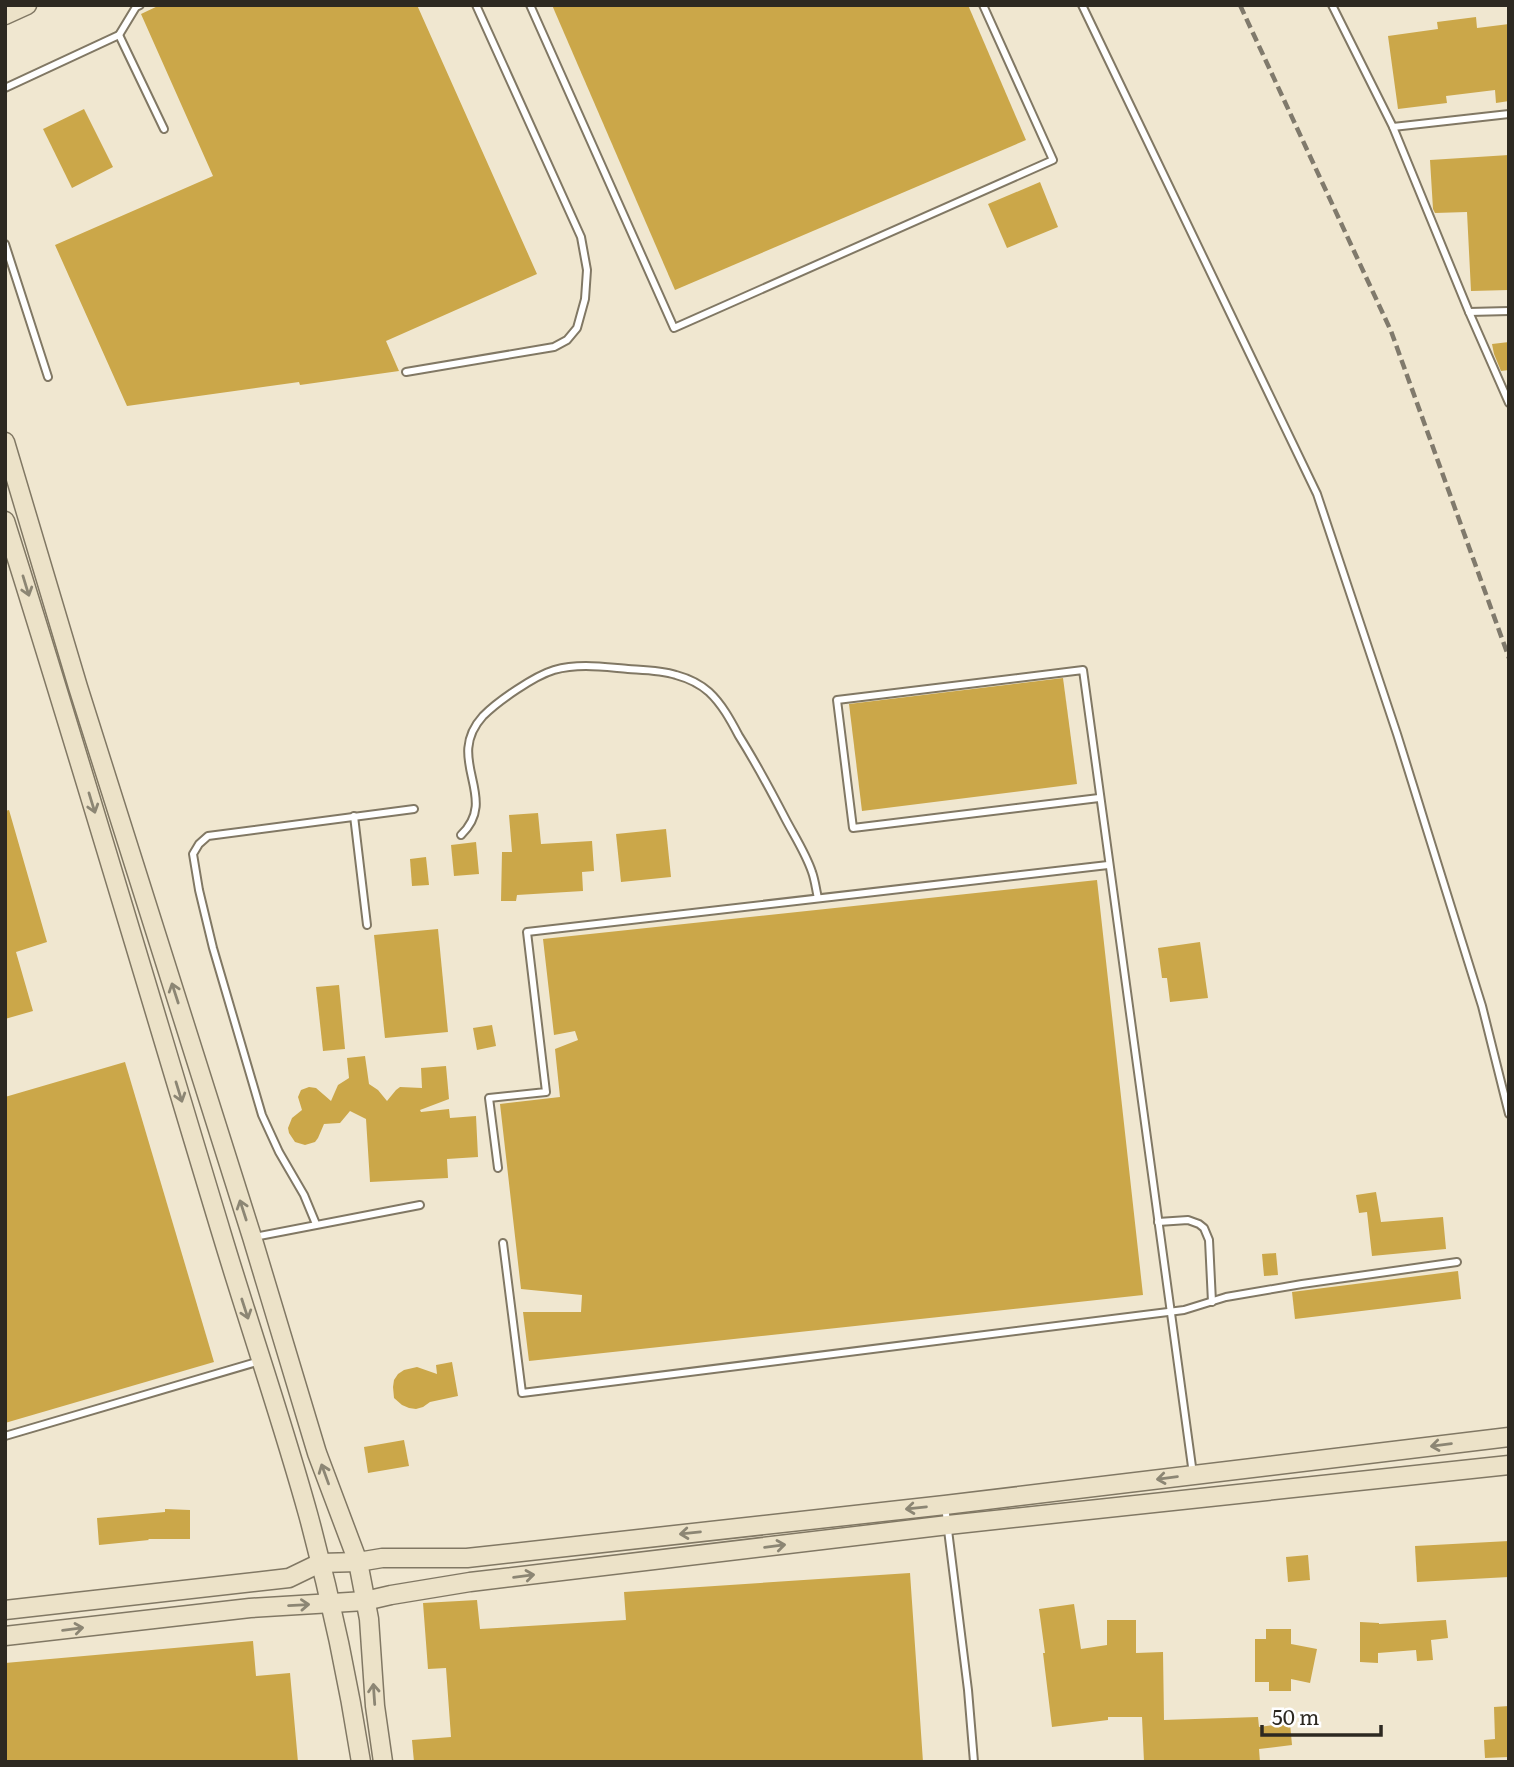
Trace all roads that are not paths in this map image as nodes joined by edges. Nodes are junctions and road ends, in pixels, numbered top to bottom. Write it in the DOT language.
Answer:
graph roads {
  1 [pos="27,5"];
  2 [pos="140,5"];
  3 [pos="476,5"];
  4 [pos="530,5"];
  5 [pos="983,5"];
  6 [pos="1082,5"];
  7 [pos="1332,5"];
  8 [pos="5,15"];
  9 [pos="119,35"];
  10 [pos="5,88"];
  11 [pos="1509,114"];
  12 [pos="1393,127"];
  13 [pos="164,129"];
  14 [pos="5,244"];
  15 [pos="1509,311"];
  16 [pos="1469,312"];
  17 [pos="407,372"];
  18 [pos="48,377"];
  19 [pos="1509,403"];
  20 [pos="5,442"];
  21 [pos="5,521"];
  22 [pos="78,687"];
  23 [pos="59,693"];
  24 [pos="1099,798"];
  25 [pos="414,808"];
  26 [pos="355,817"];
  27 [pos="461,835"];
  28 [pos="1108,865"];
  29 [pos="818,898"];
  30 [pos="367,925"];
  31 [pos="1509,1114"];
  32 [pos="498,1168"];
  33 [pos="420,1205"];
  34 [pos="1158,1222"];
  35 [pos="316,1224"];
  36 [pos="252,1237"];
  37 [pos="503,1243"];
  38 [pos="225,1245"];
  39 [pos="1457,1262"];
  40 [pos="1212,1302"];
  41 [pos="1170,1311"];
  42 [pos="262,1361"];
  43 [pos="5,1436"];
  44 [pos="1509,1437"];
  45 [pos="1509,1465"];
  46 [pos="1193,1475"];
  47 [pos="945,1505"];
  48 [pos="948,1525"];
  49 [pos="358,1562"];
  50 [pos="320,1563"];
  51 [pos="365,1601"];
  52 [pos="330,1603"];
  53 [pos="5,1610"];
  54 [pos="5,1636"];
  55 [pos="361,1762"];
  56 [pos="383,1762"];
  57 [pos="974,1762"];
  1 -- 8 [label="street"];
  2 -- 9 [label="lane"];
  3 -- 17 [label="lane"];
  4 -- 5 [label="lane"];
  6 -- 31 [label="lane"];
  7 -- 12 [label="lane"];
  9 -- 10 [label="lane"];
  9 -- 13 [label="lane"];
  11 -- 12 [label="lane"];
  12 -- 16 [label="lane"];
  14 -- 18 [label="lane"];
  15 -- 16 [label="lane"];
  16 -- 19 [label="lane"];
  20 -- 22 [label="street"];
  21 -- 23 [label="street, one-way"];
  22 -- 23 [label="street"];
  36 -- 22 [label="street, one-way"];
  23 -- 38 [label="street, one-way"];
  24 -- 24 [label="lane"];
  24 -- 28 [label="lane"];
  25 -- 26 [label="lane"];
  26 -- 30 [label="lane"];
  26 -- 35 [label="lane"];
  27 -- 29 [label="lane"];
  28 -- 29 [label="lane"];
  28 -- 34 [label="lane"];
  29 -- 32 [label="lane"];
  33 -- 35 [label="lane"];
  34 -- 40 [label="lane"];
  34 -- 41 [label="lane"];
  35 -- 36 [label="lane"];
  36 -- 38 [label="street"];
  49 -- 36 [label="street, one-way"];
  37 -- 41 [label="lane"];
  38 -- 42 [label="street, one-way"];
  39 -- 40 [label="lane"];
  40 -- 41 [label="lane"];
  41 -- 46 [label="lane"];
  42 -- 43 [label="lane"];
  42 -- 50 [label="street"];
  44 -- 46 [label="street, one-way"];
  45 -- 48 [label="street"];
  46 -- 47 [label="street, one-way"];
  47 -- 48 [label="lane"];
  47 -- 49 [label="street, one-way"];
  51 -- 48 [label="street, one-way"];
  48 -- 57 [label="lane"];
  49 -- 50 [label="street"];
  49 -- 51 [label="street"];
  50 -- 52 [label="street"];
  50 -- 53 [label="street"];
  51 -- 52 [label="street"];
  56 -- 51 [label="street, one-way"];
  54 -- 52 [label="street, one-way"];
  52 -- 55 [label="street"];
}
